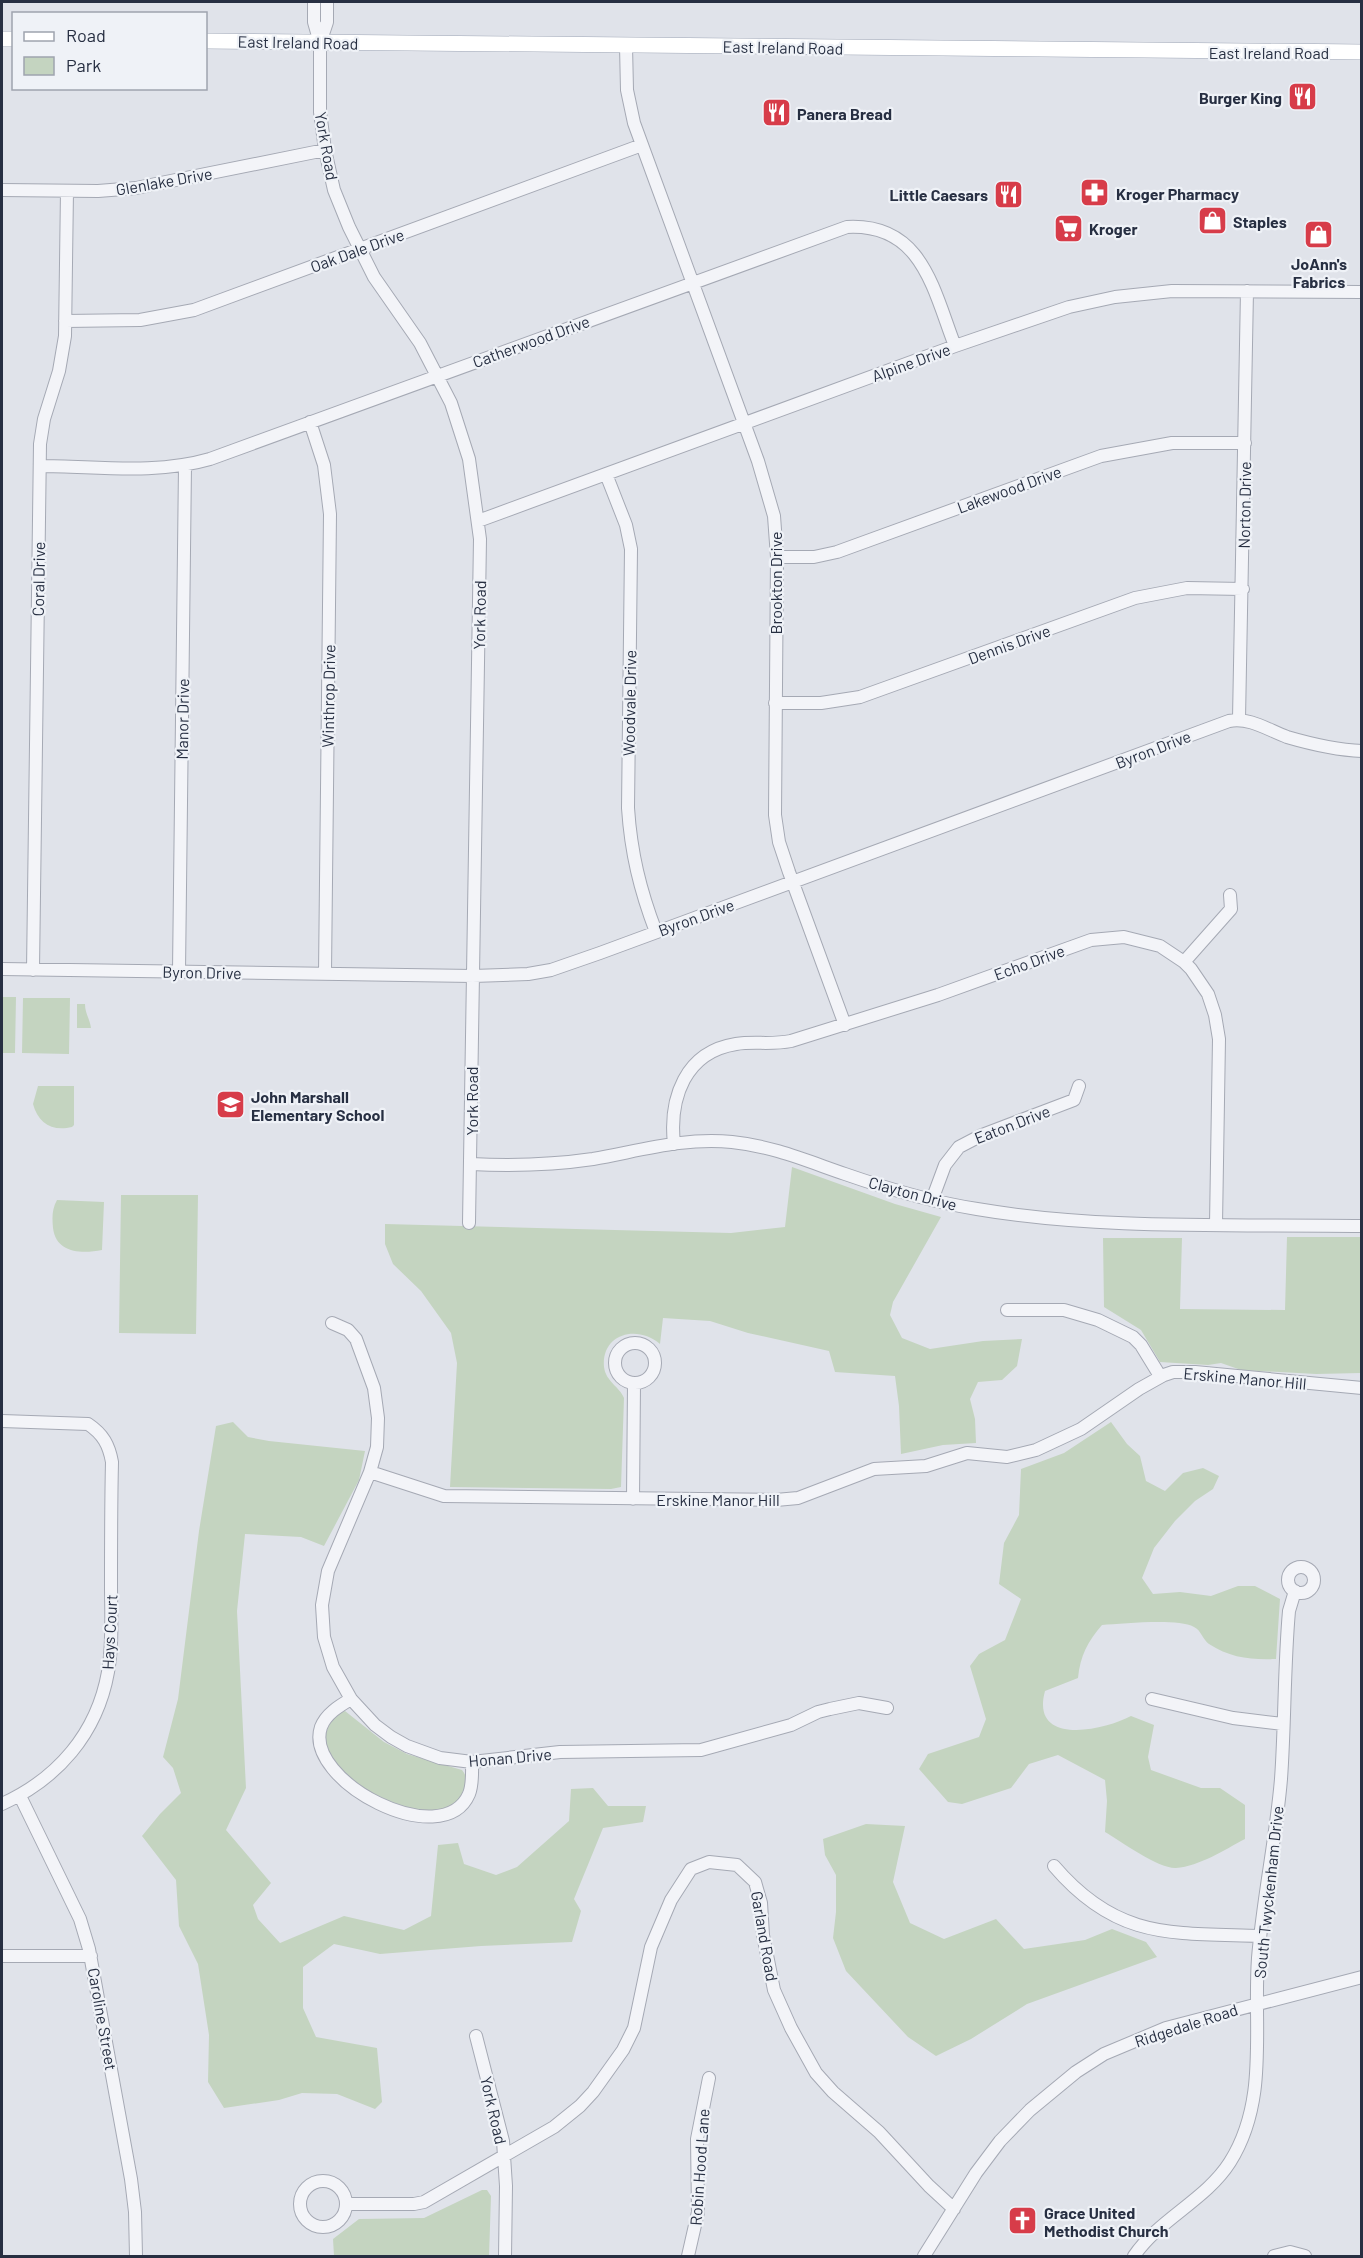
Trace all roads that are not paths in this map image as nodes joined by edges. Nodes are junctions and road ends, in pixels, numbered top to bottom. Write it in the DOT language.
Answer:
graph roads {
  1 [pos="314,2"];
  2 [pos="327,2"];
  3 [pos="207,41"];
  4 [pos="320,43"];
  5 [pos="626,46"];
  6 [pos="1362,52"];
  7 [pos="642,145"];
  8 [pos="325,150"];
  9 [pos="2,190"];
  10 [pos="66,191"];
  11 [pos="360,250"];
  12 [pos="692,282"];
  13 [pos="1247,291"];
  14 [pos="1362,292"];
  15 [pos="66,321"];
  16 [pos="955,346"];
  17 [pos="438,375"];
  18 [pos="310,422"];
  19 [pos="744,424"];
  20 [pos="1245,442"];
  21 [pos="40,466"];
  22 [pos="185,466"];
  23 [pos="606,474"];
  24 [pos="478,521"];
  25 [pos="777,557"];
  26 [pos="1243,589"];
  27 [pos="775,703"];
  28 [pos="1239,719"];
  29 [pos="1362,751"];
  30 [pos="793,882"];
  31 [pos="1230,895"];
  32 [pos="656,932"];
  33 [pos="1184,962"];
  34 [pos="2,969"];
  35 [pos="33,970"];
  36 [pos="179,971"];
  37 [pos="325,973"];
  38 [pos="473,976"];
  39 [pos="845,1025"];
  40 [pos="1079,1086"];
  41 [pos="674,1144"];
  42 [pos="471,1164"];
  43 [pos="932,1200"];
  44 [pos="469,1223"];
  45 [pos="1216,1224"];
  46 [pos="1362,1226"];
  47 [pos="1007,1310"];
  48 [pos="332,1323"];
  49 [pos="1160,1376"];
  50 [pos="634,1384"];
  51 [pos="1362,1388"];
  52 [pos="2,1421"];
  53 [pos="370,1472"];
  54 [pos="633,1498"];
  55 [pos="1295,1591"];
  56 [pos="351,1699"];
  57 [pos="1152,1699"];
  58 [pos="887,1708"];
  59 [pos="1283,1724"];
  60 [pos="472,1762"];
  61 [pos="20,1796"];
  62 [pos="2,1804"];
  63 [pos="1054,1866"];
  64 [pos="1260,1936"];
  65 [pos="2,1956"];
  66 [pos="91,1956"];
  67 [pos="1362,1977"];
  68 [pos="1258,2002"];
  69 [pos="476,2036"];
  70 [pos="709,2078"];
  71 [pos="504,2157"];
  72 [pos="346,2204"];
  73 [pos="954,2209"];
  74 [pos="136,2256"];
  75 [pos="505,2256"];
  76 [pos="688,2256"];
  77 [pos="924,2256"];
  78 [pos="1134,2256"];
  79 [pos="1274,2256"];
  80 [pos="1305,2256"];
  1 -- 4 [label="street, York Road"];
  2 -- 4 [label="street, York Road"];
  3 -- 4 [label="main road, East Ireland Road"];
  4 -- 5 [label="main road, East Ireland Road"];
  4 -- 8 [label="street, York Road"];
  5 -- 6 [label="main road, East Ireland Road"];
  5 -- 7 [label="street, Brookton Drive"];
  7 -- 11 [label="street, Oak Dale Drive"];
  7 -- 12 [label="street, Brookton Drive"];
  8 -- 10 [label="street, Glenlake Drive"];
  8 -- 11 [label="street, York Road"];
  9 -- 10 [label="street, Glenlake Drive"];
  10 -- 15 [label="street, Coral Drive"];
  11 -- 15 [label="street, Oak Dale Drive"];
  11 -- 17 [label="street, York Road"];
  12 -- 16 [label="street, Catherwood Drive"];
  12 -- 17 [label="street, Catherwood Drive"];
  12 -- 19 [label="street, Brookton Drive"];
  13 -- 14 [label="street, Alpine Drive"];
  13 -- 16 [label="street, Alpine Drive"];
  13 -- 20 [label="street, Norton Drive"];
  15 -- 21 [label="street, Coral Drive"];
  16 -- 19 [label="street, Alpine Drive"];
  17 -- 18 [label="street, Catherwood Drive"];
  17 -- 24 [label="street, York Road"];
  18 -- 22 [label="street, Catherwood Drive"];
  18 -- 37 [label="street, Winthrop Drive"];
  19 -- 23 [label="street, Alpine Drive"];
  19 -- 25 [label="street, Brookton Drive"];
  20 -- 25 [label="street, Lakewood Drive"];
  20 -- 26 [label="street, Norton Drive"];
  21 -- 22 [label="street, Catherwood Drive"];
  21 -- 35 [label="street, Coral Drive"];
  22 -- 36 [label="street, Manor Drive"];
  23 -- 24 [label="street, Alpine Drive"];
  23 -- 32 [label="street, Woodvale Drive"];
  24 -- 38 [label="street, York Road"];
  25 -- 27 [label="street, Brookton Drive"];
  26 -- 27 [label="street, Dennis Drive"];
  26 -- 28 [label="street, Norton Drive"];
  27 -- 30 [label="street, Brookton Drive"];
  28 -- 29 [label="street"];
  28 -- 30 [label="street, Byron Drive"];
  30 -- 32 [label="street, Byron Drive"];
  30 -- 39 [label="street, Brookton Drive"];
  31 -- 33 [label="street"];
  32 -- 38 [label="street, Byron Drive"];
  33 -- 39 [label="street, Echo Drive"];
  33 -- 45 [label="street, Echo Drive"];
  34 -- 35 [label="street, Byron Drive"];
  35 -- 36 [label="street, Byron Drive"];
  36 -- 37 [label="street, Byron Drive"];
  37 -- 38 [label="street, Byron Drive"];
  38 -- 42 [label="street, York Road"];
  39 -- 41 [label="street, Echo Drive"];
  40 -- 43 [label="street, Eaton Drive"];
  41 -- 42 [label="street, Clayton Drive"];
  41 -- 43 [label="street, Clayton Drive"];
  42 -- 44 [label="street, York Road"];
  43 -- 45 [label="street, Clayton Drive"];
  45 -- 46 [label="street, Clayton Drive"];
  47 -- 49 [label="street"];
  48 -- 53 [label="street, Honan Drive"];
  49 -- 51 [label="street, Erskine Manor Hill"];
  49 -- 54 [label="street, Erskine Manor Hill"];
  50 -- 54 [label="street"];
  52 -- 61 [label="street, Hays Court"];
  53 -- 54 [label="street, Erskine Manor Hill"];
  53 -- 56 [label="street, Honan Drive"];
  55 -- 59 [label="street, South Twyckenham Drive"];
  56 -- 60 [label="street, Honan Drive"];
  56 -- 60 [label="street"];
  57 -- 59 [label="street"];
  58 -- 60 [label="street, Honan Drive"];
  59 -- 64 [label="street, South Twyckenham Drive"];
  61 -- 62 [label="street, Hays Court"];
  61 -- 66 [label="street, Caroline Street"];
  63 -- 64 [label="street"];
  64 -- 68 [label="street, South Twyckenham Drive"];
  65 -- 66 [label="street"];
  66 -- 74 [label="street, Caroline Street"];
  67 -- 68 [label="street, Ridgedale Road"];
  68 -- 73 [label="street, Ridgedale Road"];
  68 -- 78 [label="street, South Twyckenham Drive"];
  69 -- 71 [label="street, York Road"];
  70 -- 76 [label="street, Robin Hood Lane"];
  71 -- 72 [label="street, Garland Road"];
  71 -- 73 [label="street, Garland Road"];
  71 -- 75 [label="street, York Road"];
  73 -- 77 [label="street, Ridgedale Road"];
  79 -- 80 [label="street"];
}
